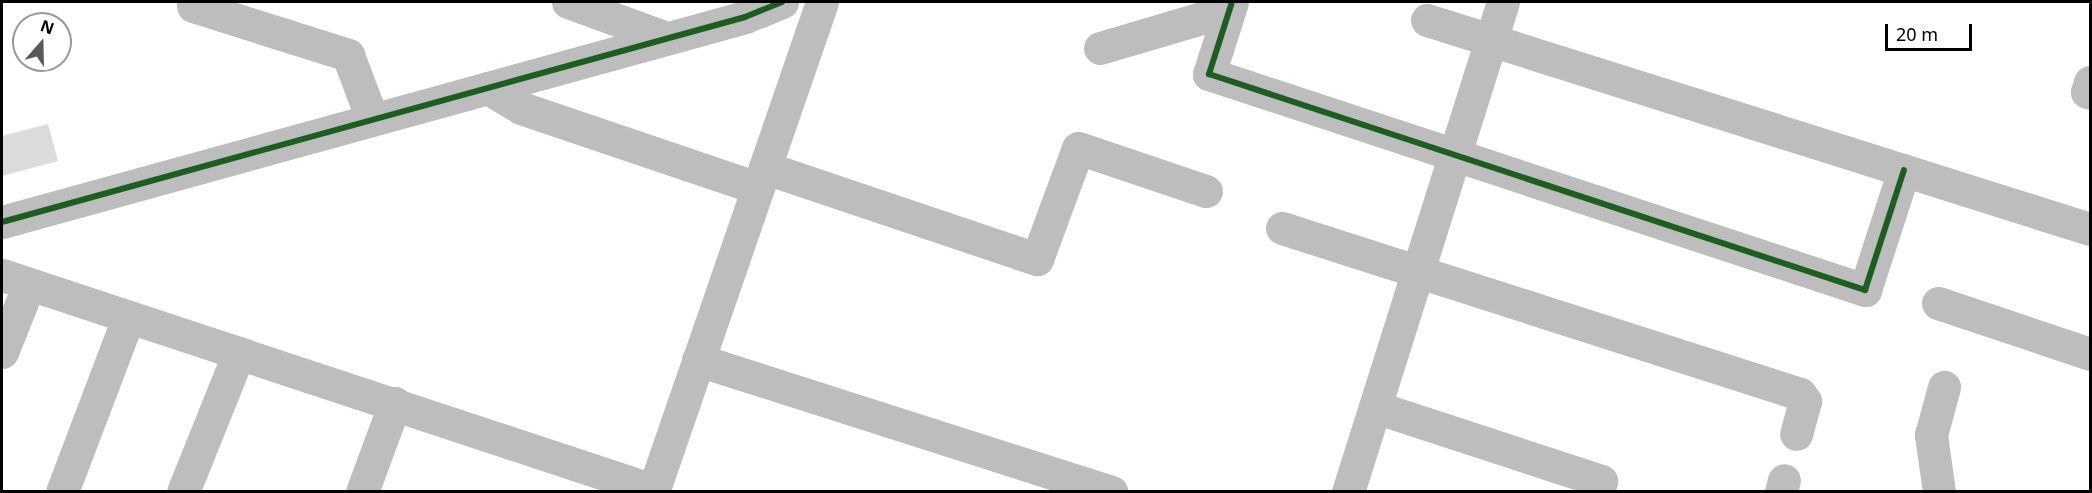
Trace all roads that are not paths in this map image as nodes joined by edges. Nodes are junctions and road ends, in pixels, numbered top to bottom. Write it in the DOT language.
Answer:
graph roads {
  1 [pos="568,2"];
  2 [pos="782,2"];
  3 [pos="822,2"];
  4 [pos="1503,2"];
  5 [pos="193,6"];
  6 [pos="1231,6"];
  7 [pos="1426,20"];
  8 [pos="668,38"];
  9 [pos="1491,39"];
  10 [pos="1100,48"];
  11 [pos="2091,82"];
  12 [pos="488,88"];
  13 [pos="2091,93"];
  14 [pos="372,119"];
  15 [pos="1456,157"];
  16 [pos="1904,170"];
  17 [pos="762,178"];
  18 [pos="1206,191"];
  19 [pos="2,222"];
  20 [pos="1282,228"];
  21 [pos="2091,229"];
  22 [pos="1419,273"];
  23 [pos="15,281"];
  24 [pos="1938,303"];
  25 [pos="128,318"];
  26 [pos="2,352"];
  27 [pos="239,353"];
  28 [pos="2091,354"];
  29 [pos="698,360"];
  30 [pos="1944,387"];
  31 [pos="395,403"];
  32 [pos="1375,407"];
  33 [pos="1796,434"];
  34 [pos="653,491"];
  35 [pos="62,492"];
  36 [pos="183,492"];
  37 [pos="362,492"];
  38 [pos="1111,492"];
  39 [pos="1348,492"];
  40 [pos="1598,492"];
  41 [pos="1939,492"];
  1 -- 8 [label="street"];
  2 -- 8 [label="street"];
  3 -- 17 [label="street"];
  4 -- 9 [label="street"];
  5 -- 14 [label="street"];
  6 -- 10 [label="street"];
  6 -- 15 [label="street"];
  7 -- 9 [label="street"];
  8 -- 12 [label="street"];
  9 -- 15 [label="street"];
  9 -- 16 [label="street"];
  11 -- 13 [label="street"];
  12 -- 14 [label="street"];
  12 -- 17 [label="street"];
  14 -- 19 [label="street"];
  15 -- 16 [label="street"];
  15 -- 22 [label="street"];
  16 -- 21 [label="street"];
  17 -- 18 [label="street"];
  17 -- 29 [label="street"];
  20 -- 22 [label="street"];
  22 -- 32 [label="street"];
  22 -- 33 [label="street"];
  23 -- 25 [label="street"];
  23 -- 26 [label="street"];
  24 -- 28 [label="street"];
  25 -- 27 [label="street"];
  25 -- 35 [label="street"];
  27 -- 31 [label="street"];
  27 -- 36 [label="street"];
  29 -- 34 [label="street"];
  29 -- 38 [label="street"];
  30 -- 41 [label="street"];
  31 -- 34 [label="street"];
  31 -- 37 [label="street"];
  32 -- 39 [label="street"];
  32 -- 40 [label="street"];
}
